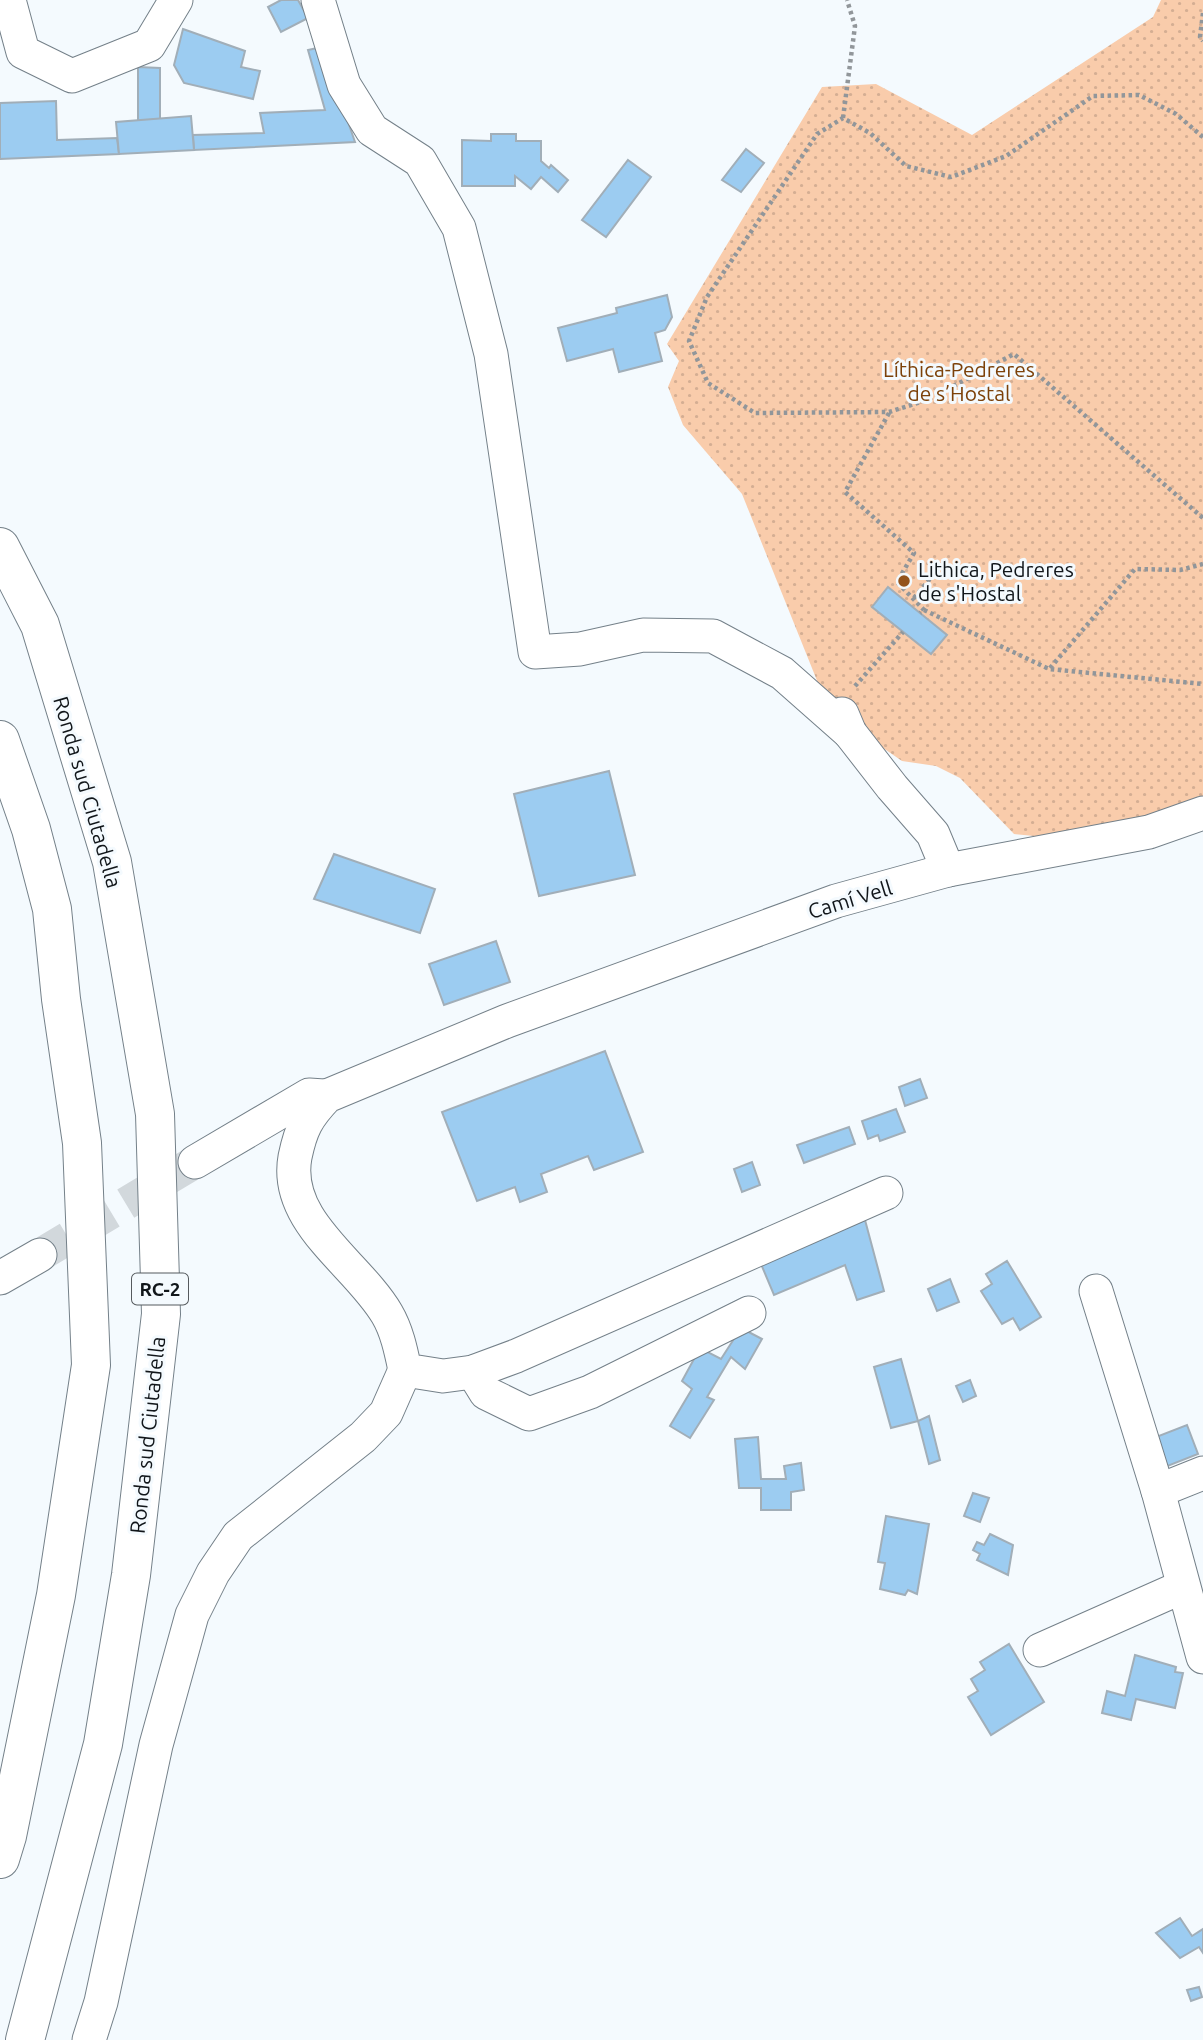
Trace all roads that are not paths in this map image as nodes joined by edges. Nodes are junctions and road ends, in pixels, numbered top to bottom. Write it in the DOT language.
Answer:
graph roads {
  1 [pos="9,0"];
  2 [pos="176,0"];
  3 [pos="318,0"];
  4 [pos="0,547"];
  5 [pos="0,740"];
  6 [pos="1203,813"];
  7 [pos="948,870"];
  8 [pos="327,1096"];
  9 [pos="195,1162"];
  10 [pos="886,1193"];
  11 [pos="40,1255"];
  12 [pos="0,1278"];
  13 [pos="1096,1291"];
  14 [pos="748,1313"];
  15 [pos="405,1370"];
  16 [pos="473,1371"];
  17 [pos="1203,1473"];
  18 [pos="1158,1491"];
  19 [pos="1182,1587"];
  20 [pos="1040,1650"];
  21 [pos="1203,1657"];
  22 [pos="0,1860"];
  23 [pos="25,2040"];
  24 [pos="89,2040"];
  1 -- 2 [label="street"];
  3 -- 7 [label="street"];
  4 -- 23 [label="main road, Ronda sud Ciutadella / RC-2"];
  5 -- 22 [label="main road"];
  6 -- 7 [label="street, Camí Vell"];
  7 -- 8 [label="street, Camí Vell"];
  8 -- 9 [label="street, Camí Vell"];
  8 -- 15 [label="street"];
  10 -- 16 [label="street"];
  11 -- 12 [label="street"];
  13 -- 18 [label="street"];
  14 -- 16 [label="street"];
  15 -- 16 [label="street"];
  15 -- 24 [label="street"];
  17 -- 18 [label="street"];
  18 -- 19 [label="street"];
  19 -- 20 [label="street"];
  19 -- 21 [label="street"];
}
